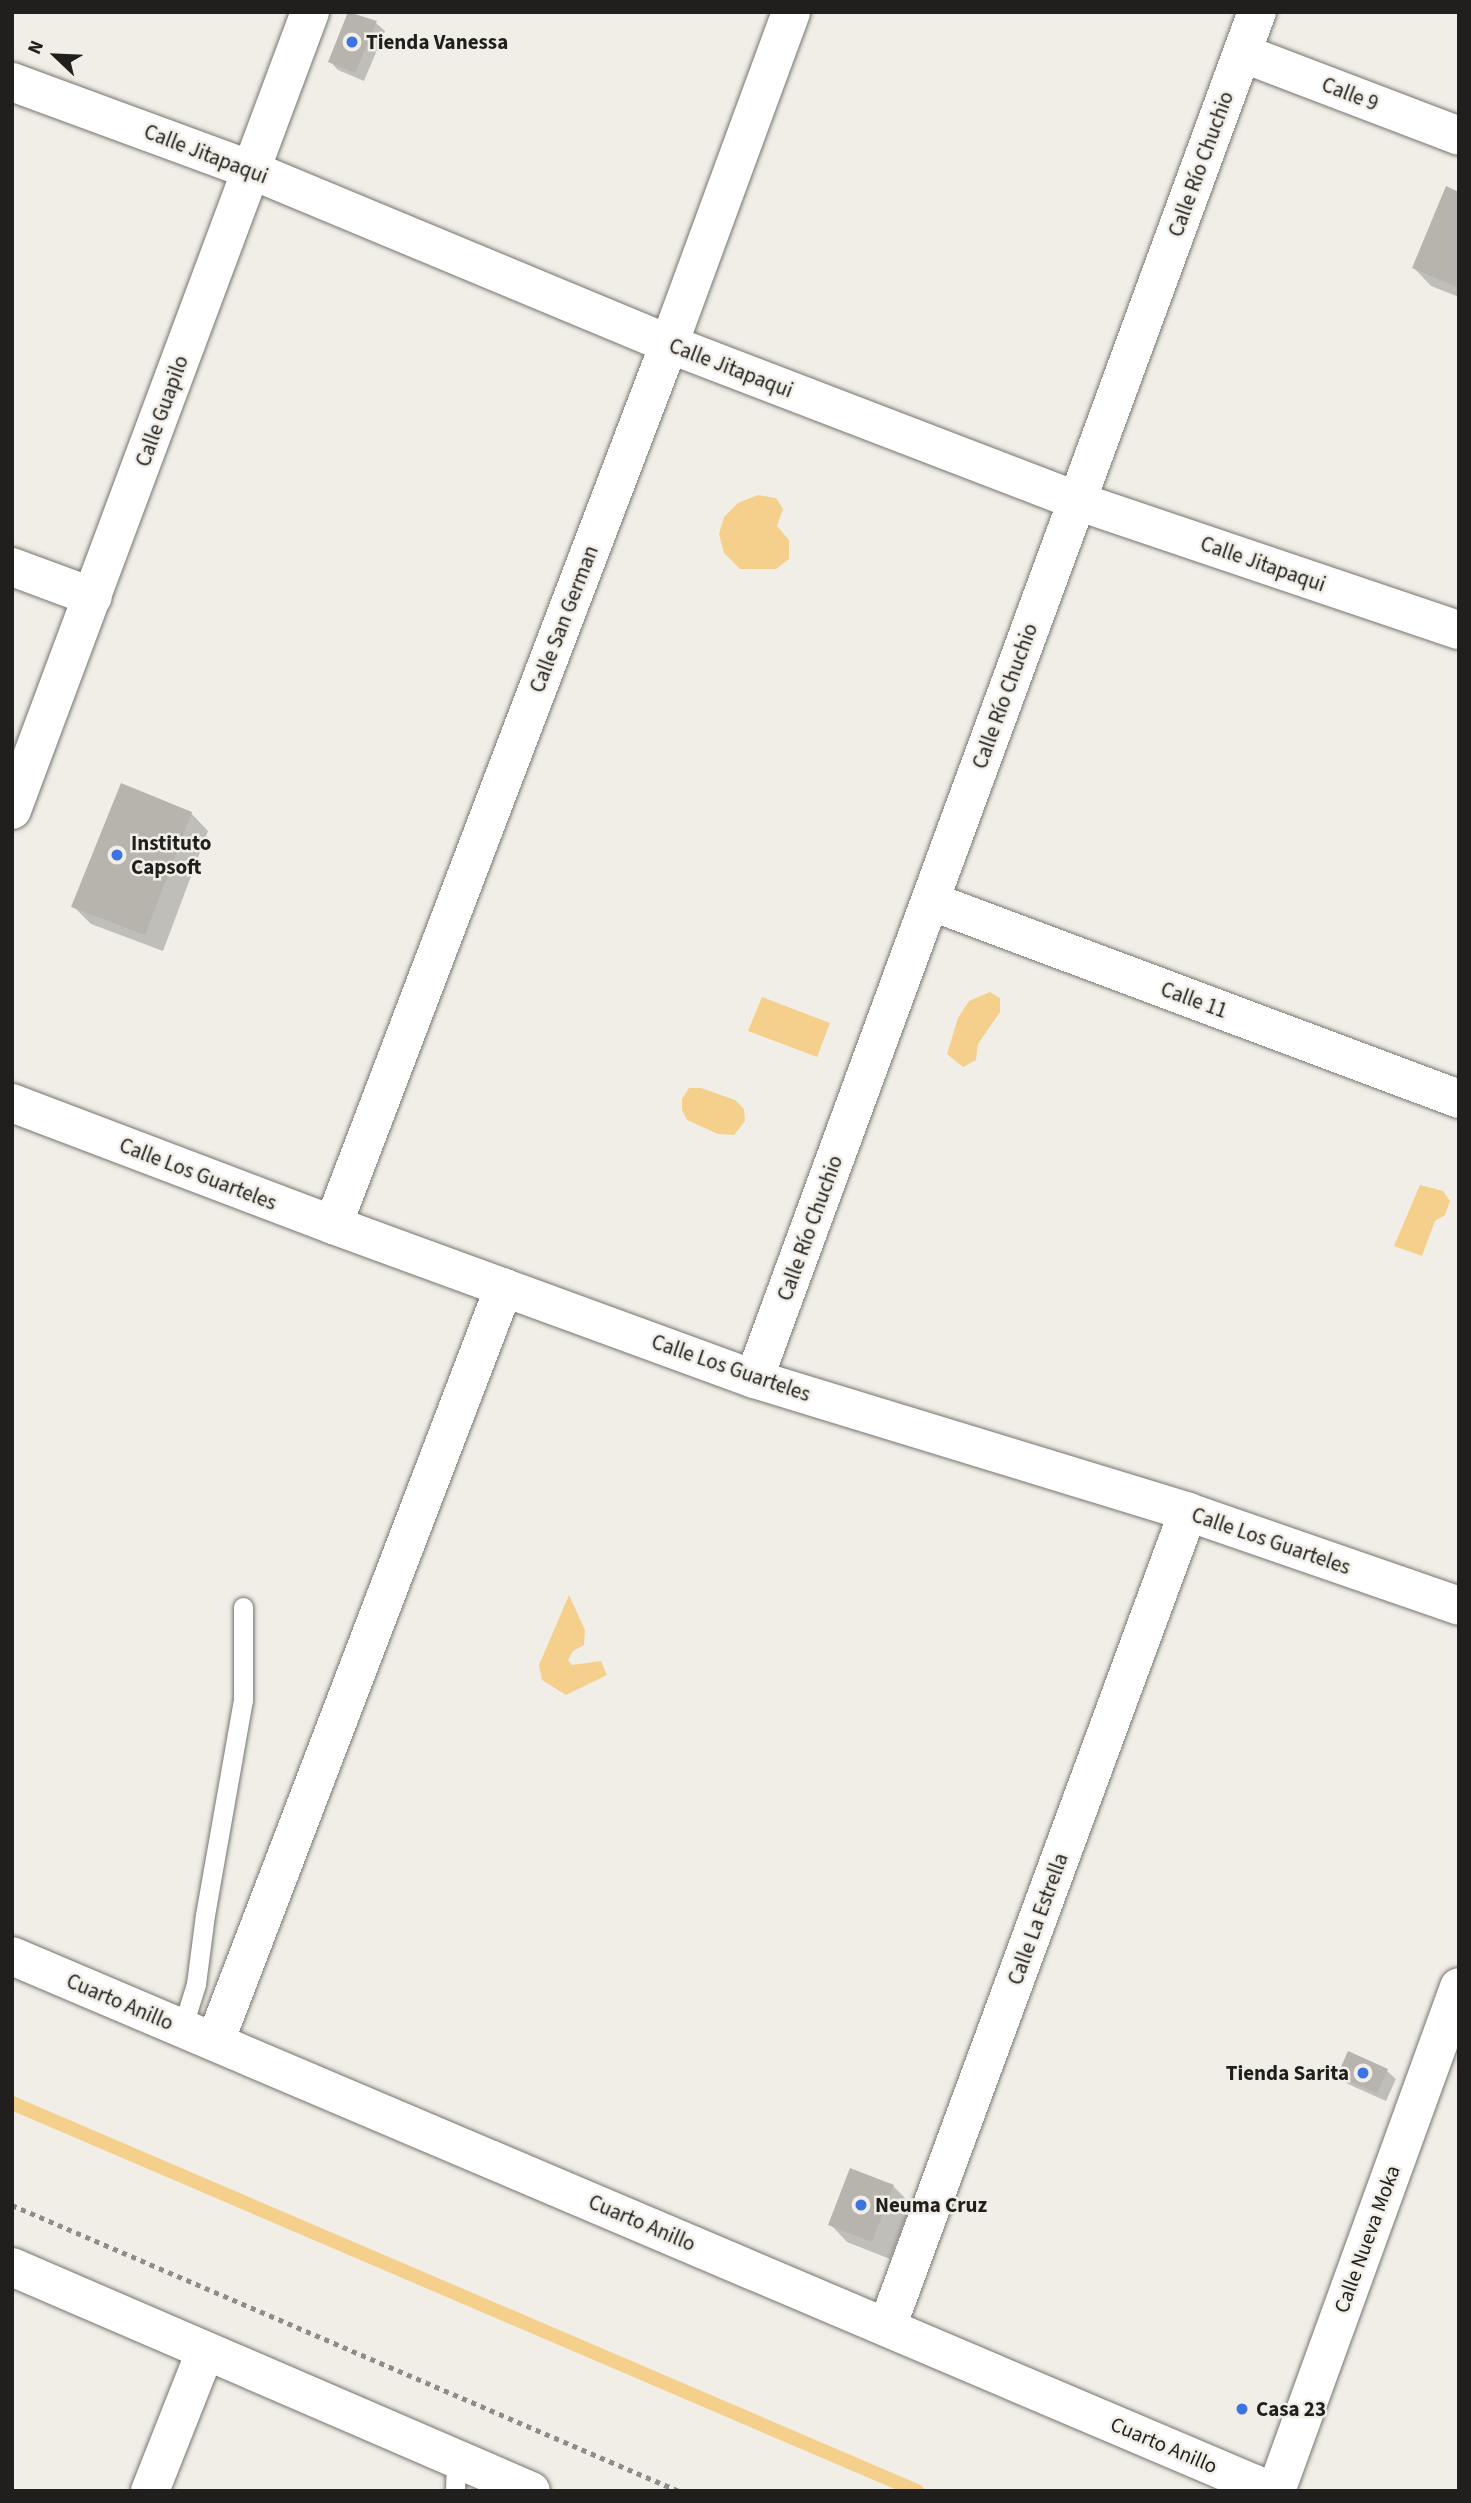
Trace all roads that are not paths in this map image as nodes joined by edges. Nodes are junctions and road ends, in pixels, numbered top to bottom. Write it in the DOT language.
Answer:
graph roads {
  1 [pos="310,12"];
  2 [pos="791,12"];
  3 [pos="1257,12"];
  4 [pos="1242,53"];
  5 [pos="12,82"];
  6 [pos="1459,135"];
  7 [pos="251,170"];
  8 [pos="669,344"];
  9 [pos="1077,500"];
  10 [pos="12,567"];
  11 [pos="93,597"];
  12 [pos="1459,630"];
  13 [pos="12,810"];
  14 [pos="930,901"];
  15 [pos="1459,1098"];
  16 [pos="12,1102"];
  17 [pos="333,1225"];
  18 [pos="504,1287"];
  19 [pos="754,1379"];
  20 [pos="1188,1512"];
  21 [pos="1459,1606"];
  22 [pos="243,1607"];
  23 [pos="12,1956"];
  24 [pos="1459,1987"];
  25 [pos="199,2035"];
  26 [pos="1447,2058"];
  27 [pos="12,2267"];
  28 [pos="887,2327"];
  29 [pos="205,2352"];
  30 [pos="456,2475"];
  31 [pos="150,2491"];
  32 [pos="531,2491"];
  33 [pos="1273,2491"];
  1 -- 7 [label="main road, Calle Guapilo"];
  2 -- 8 [label="main road, Calle San German"];
  3 -- 4 [label="main road, Calle Río Chuchio"];
  4 -- 6 [label="main road, Calle 9"];
  4 -- 9 [label="main road, Calle Río Chuchio"];
  5 -- 7 [label="main road, Calle Jitapaqui"];
  7 -- 8 [label="main road, Calle Jitapaqui"];
  7 -- 11 [label="main road, Calle Guapilo"];
  8 -- 9 [label="main road, Calle Jitapaqui"];
  8 -- 17 [label="main road, Calle San German"];
  9 -- 12 [label="main road, Calle Jitapaqui"];
  9 -- 14 [label="main road, Calle Río Chuchio"];
  10 -- 11 [label="main road"];
  11 -- 13 [label="main road, Calle Guapilo"];
  14 -- 15 [label="main road, Calle 11"];
  14 -- 19 [label="main road, Calle Río Chuchio"];
  16 -- 17 [label="main road, Calle Los Guarteles"];
  17 -- 18 [label="main road, Calle Los Guarteles"];
  18 -- 19 [label="main road, Calle Los Guarteles"];
  18 -- 25 [label="main road"];
  19 -- 20 [label="main road, Calle Los Guarteles"];
  20 -- 21 [label="main road, Calle Los Guarteles"];
  20 -- 28 [label="main road, Calle La Estrella"];
  22 -- 25 [label="lane"];
  23 -- 25 [label="main road, Cuarto Anillo"];
  24 -- 26 [label="main road, Calle Nueva Moka"];
  25 -- 28 [label="main road, Cuarto Anillo"];
  26 -- 33 [label="main road, Calle Nueva Moka"];
  27 -- 29 [label="main road"];
  28 -- 33 [label="main road, Cuarto Anillo"];
  29 -- 30 [label="main road"];
  29 -- 31 [label="main road"];
  30 -- 32 [label="main road"];
}
